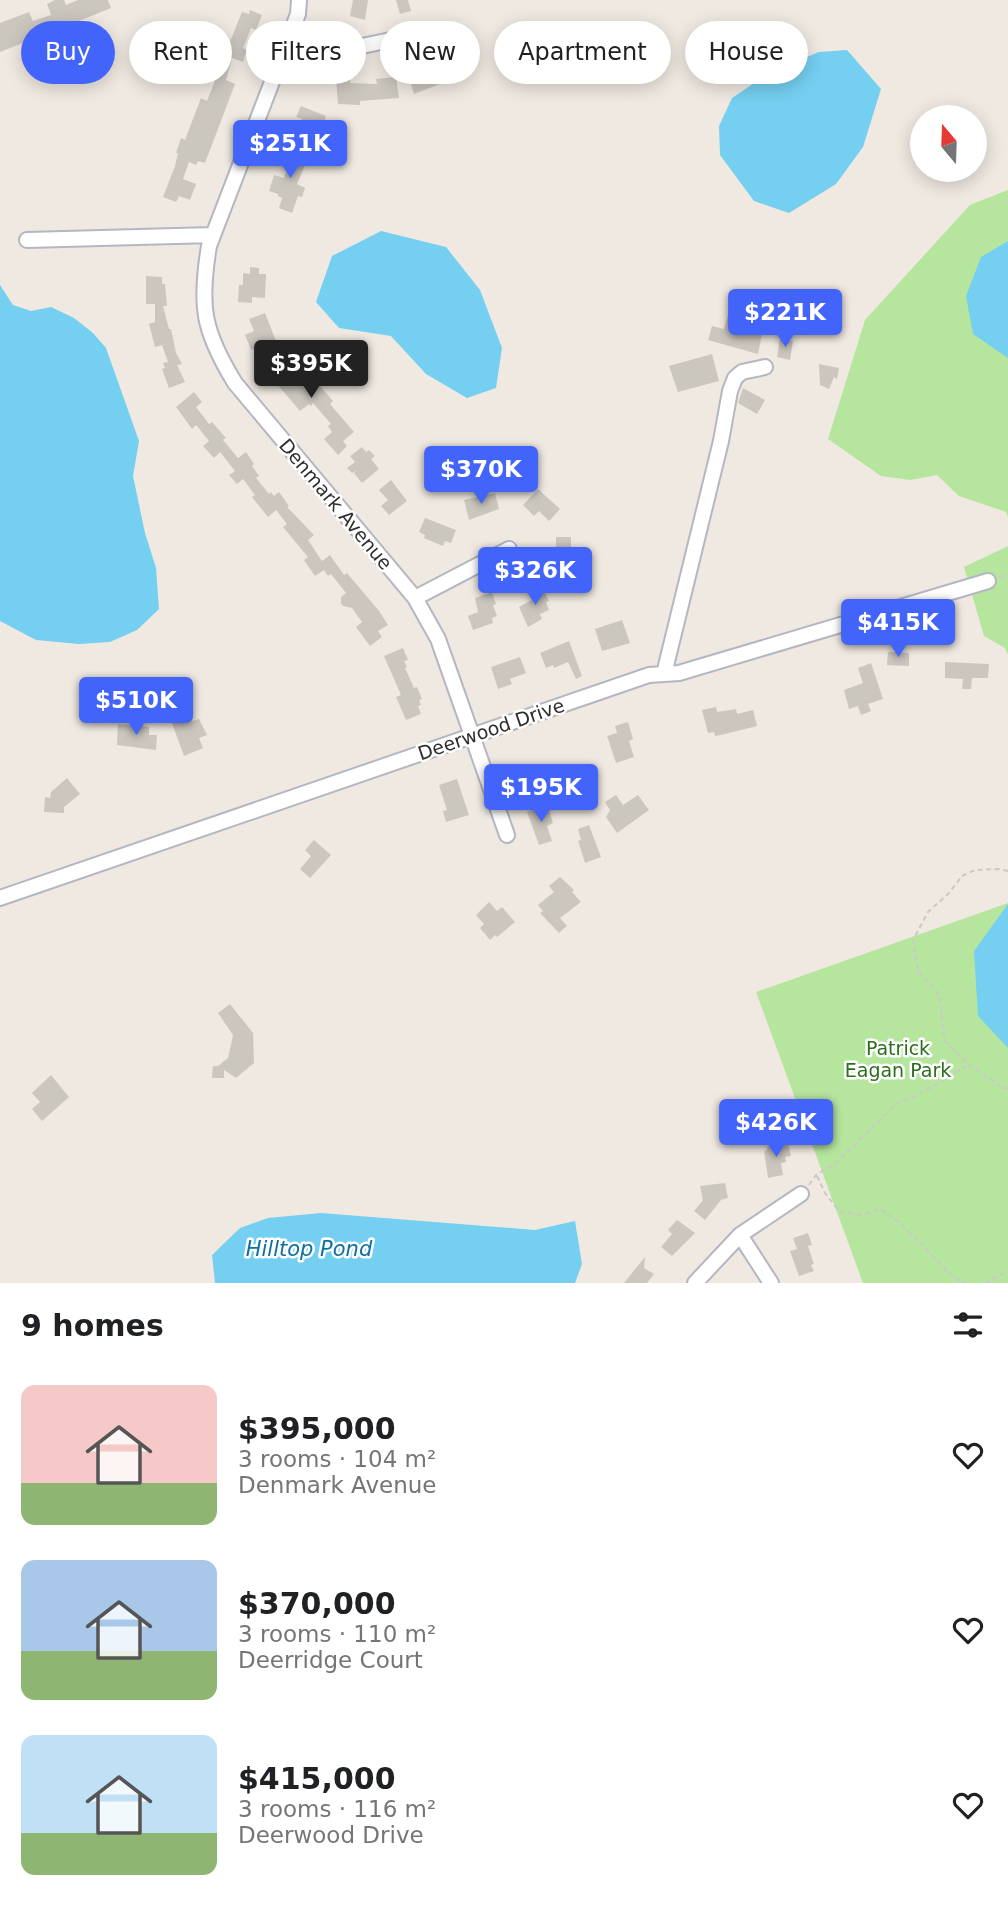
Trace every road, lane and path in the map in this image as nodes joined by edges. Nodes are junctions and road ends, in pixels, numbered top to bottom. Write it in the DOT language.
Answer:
graph roads {
  1 [pos="299,0"];
  2 [pos="295,21"];
  3 [pos="271,84"];
  4 [pos="213,235"];
  5 [pos="27,240"];
  6 [pos="765,367"];
  7 [pos="509,549"];
  8 [pos="988,581"];
  9 [pos="415,598"];
  10 [pos="664,674"];
  11 [pos="472,735"];
  12 [pos="507,835"];
  13 [pos="1008,872"];
  14 [pos="0,898"];
  15 [pos="969,1065"];
  16 [pos="1008,1088"];
  17 [pos="816,1175"];
  18 [pos="801,1194"];
  19 [pos="740,1235"];
  20 [pos="1008,1275"];
  21 [pos="695,1283"];
  22 [pos="771,1283"];
  23 [pos="966,1283"];
  24 [pos="985,1283"];
  1 -- 2 [label="street, Denmark Avenue"];
  3 -- 4 [label="street, Denmark Avenue"];
  4 -- 5 [label="street"];
  4 -- 9 [label="street, Denmark Avenue"];
  6 -- 10 [label="street"];
  7 -- 9 [label="street"];
  8 -- 10 [label="street, Deerwood Drive"];
  9 -- 11 [label="street, Denmark Avenue"];
  10 -- 11 [label="street, Deerwood Drive"];
  11 -- 12 [label="street, Denmark Avenue"];
  11 -- 14 [label="street, Deerwood Drive"];
  13 -- 15 [label="path"];
  15 -- 16 [label="path"];
  15 -- 17 [label="path"];
  17 -- 18 [label="path"];
  17 -- 23 [label="path"];
  18 -- 19 [label="street"];
  19 -- 21 [label="street"];
  19 -- 22 [label="street"];
  20 -- 24 [label="path"];
}
